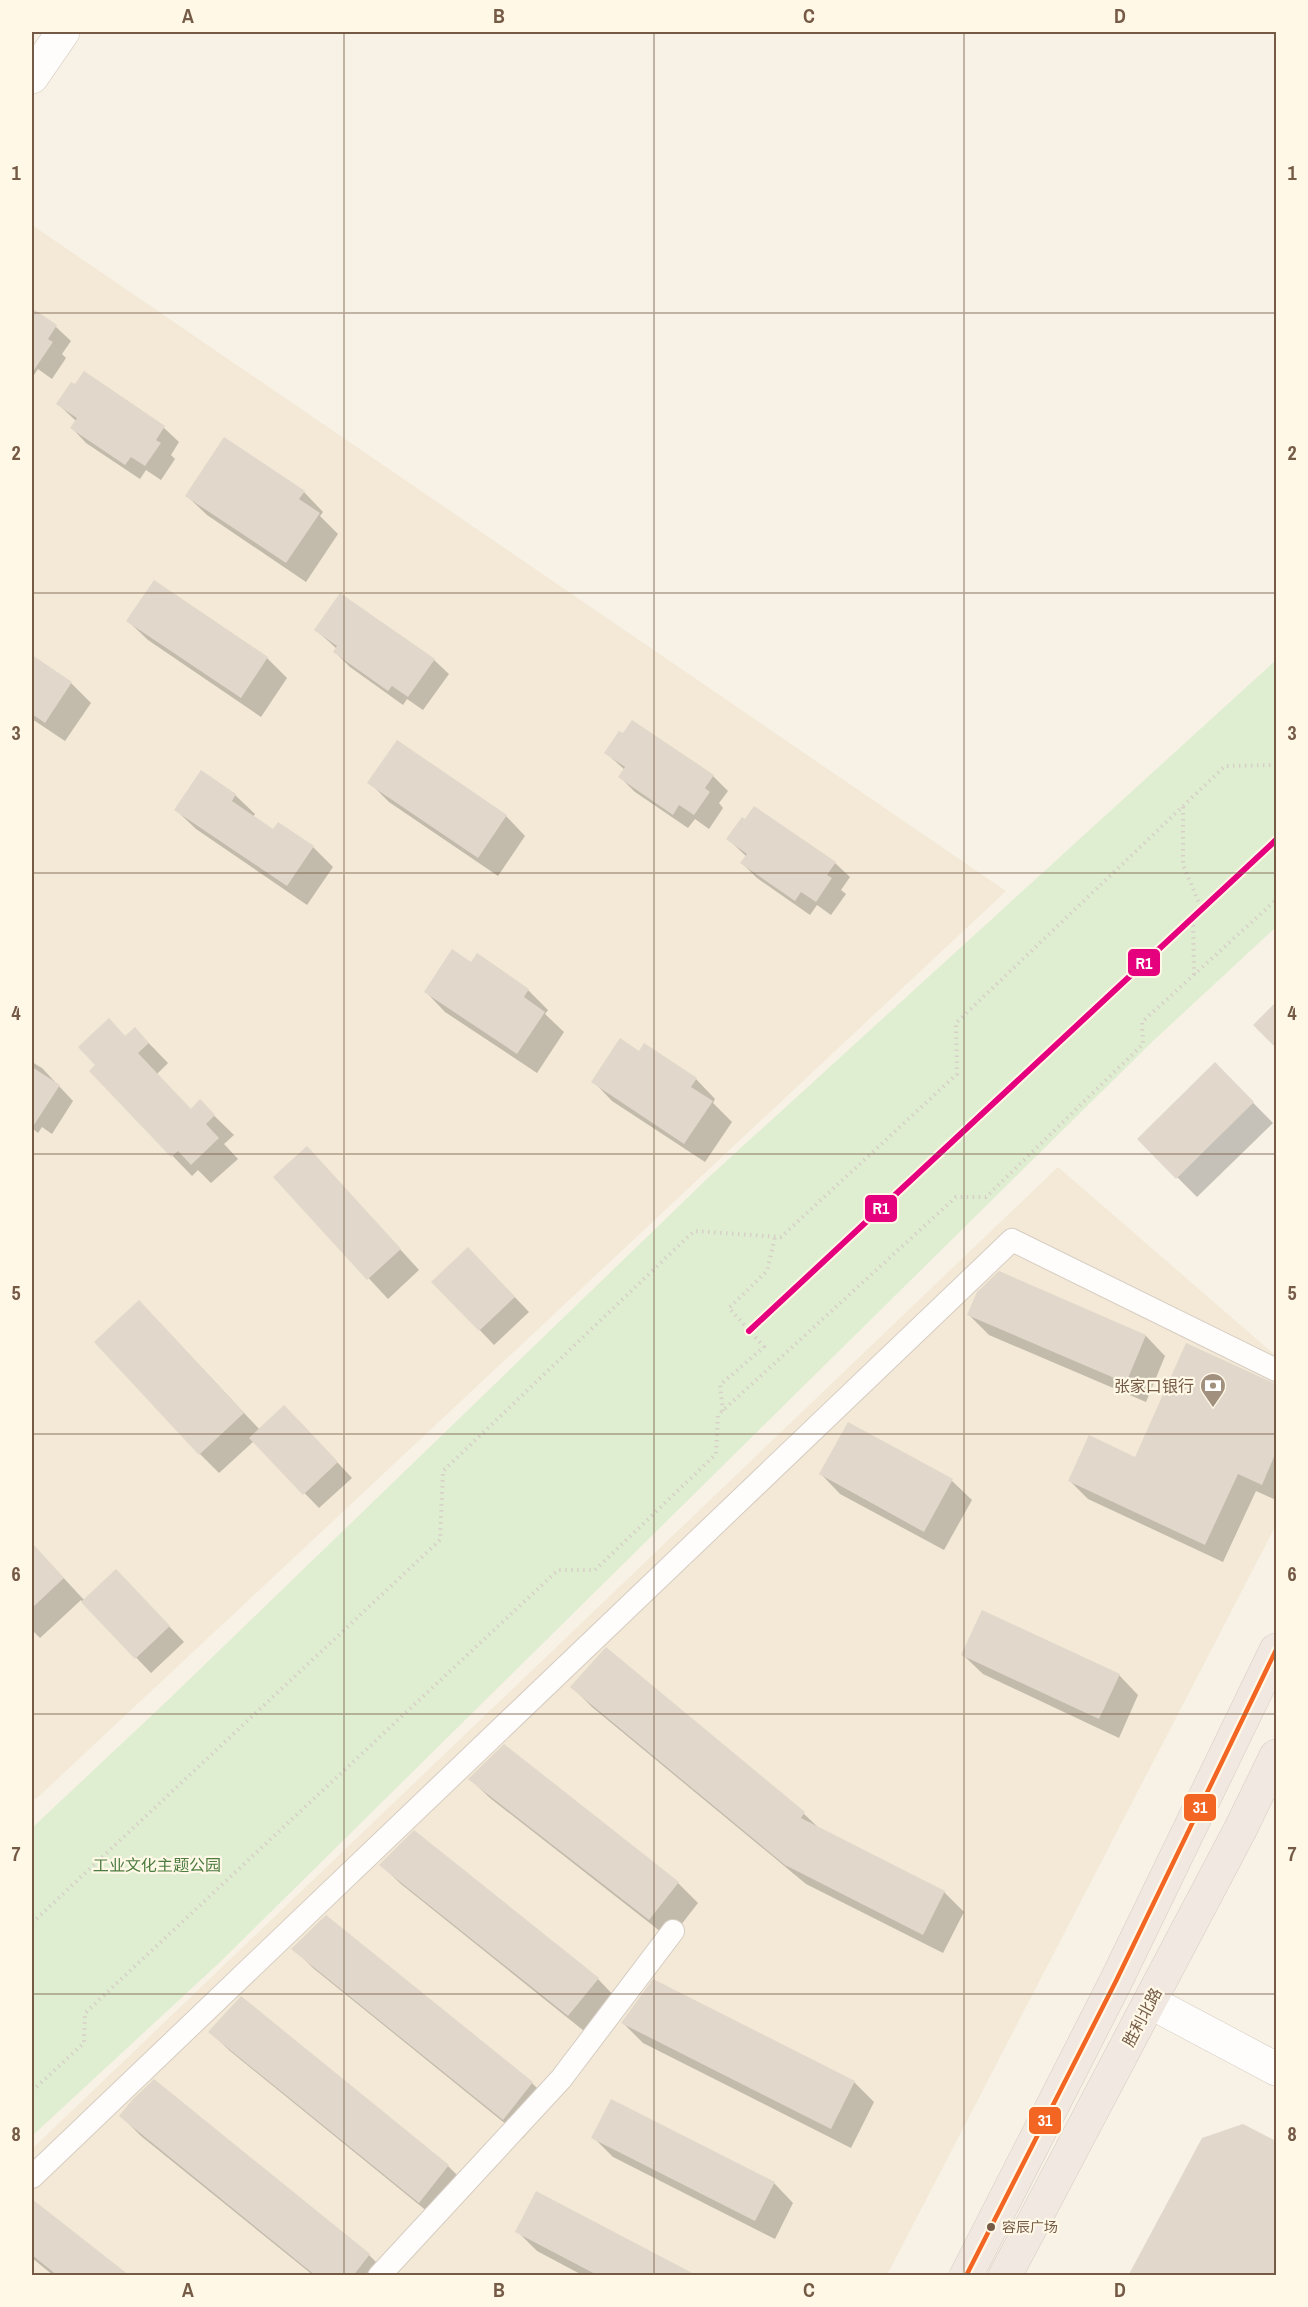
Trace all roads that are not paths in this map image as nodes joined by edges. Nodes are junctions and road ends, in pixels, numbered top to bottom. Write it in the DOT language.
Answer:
graph roads {
  1 [pos="63,32"];
  2 [pos="32,77"];
  3 [pos="1276,1370"];
  4 [pos="1276,1650"];
  5 [pos="1276,1756"];
  6 [pos="673,1931"];
  7 [pos="1150,2002"];
  8 [pos="1276,2069"];
  9 [pos="32,2178"];
  10 [pos="968,2267"];
  11 [pos="1006,2274"];
  12 [pos="379,2276"];
  1 -- 2 [label="street"];
  3 -- 9 [label="street"];
  4 -- 10 [label="highway"];
  5 -- 7 [label="highway, 胜利北路"];
  6 -- 12 [label="street"];
  7 -- 8 [label="street"];
  7 -- 11 [label="highway, 胜利北路"];
}
